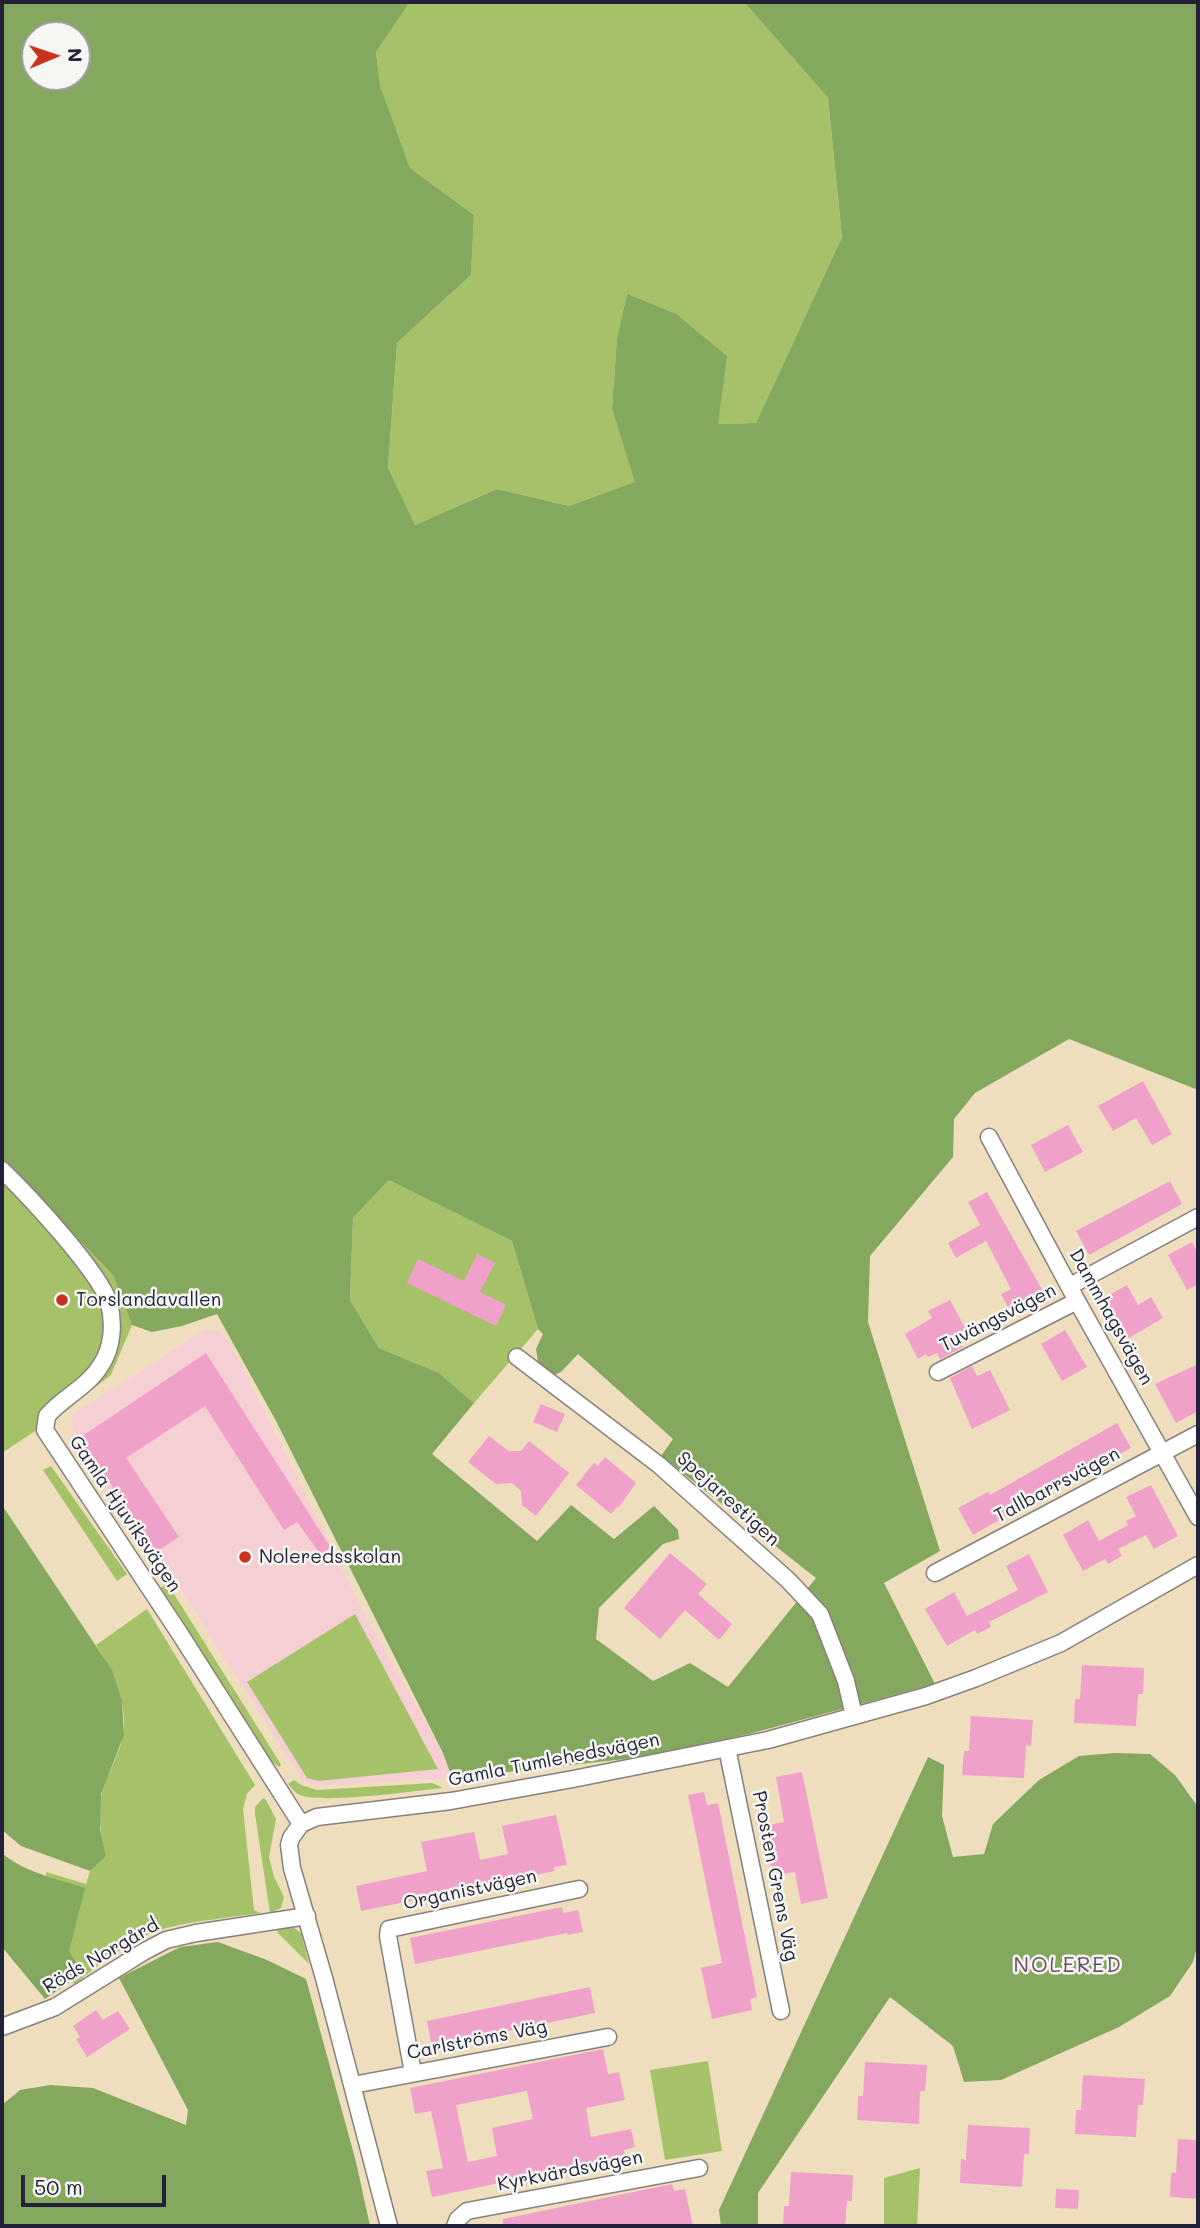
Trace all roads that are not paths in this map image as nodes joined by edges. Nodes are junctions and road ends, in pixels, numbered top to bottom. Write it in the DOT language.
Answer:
graph roads {
  1 [pos="989,1137"];
  2 [pos="2,1170"];
  3 [pos="1198,1217"];
  4 [pos="1074,1293"];
  5 [pos="517,1357"];
  6 [pos="938,1372"];
  7 [pos="1198,1434"];
  8 [pos="1162,1454"];
  9 [pos="1198,1517"];
  10 [pos="1198,1565"];
  11 [pos="935,1573"];
  12 [pos="854,1716"];
  13 [pos="727,1748"];
  14 [pos="300,1824"];
  15 [pos="579,1889"];
  16 [pos="307,1916"];
  17 [pos="781,2011"];
  18 [pos="2,2027"];
  19 [pos="608,2037"];
  20 [pos="413,2073"];
  21 [pos="353,2085"];
  22 [pos="699,2168"];
  23 [pos="389,2226"];
  24 [pos="456,2226"];
  1 -- 4 [label="street, Dammhagsvägen"];
  2 -- 14 [label="street, Gamla Hjuviksvägen"];
  3 -- 4 [label="street, Tuvängsvägen"];
  4 -- 6 [label="street, Tuvängsvägen"];
  4 -- 8 [label="street, Dammhagsvägen"];
  5 -- 12 [label="street, Spejarestigen"];
  7 -- 8 [label="street, Tallbarrsvägen"];
  8 -- 9 [label="street, Dammhagsvägen"];
  8 -- 11 [label="street, Tallbarrsvägen"];
  10 -- 12 [label="street, Gamla Tumlehedsvägen"];
  12 -- 13 [label="street, Gamla Tumlehedsvägen"];
  13 -- 14 [label="street, Gamla Tumlehedsvägen"];
  13 -- 17 [label="street, Prosten Grens Väg"];
  14 -- 16 [label="street"];
  15 -- 20 [label="street, Organistvägen"];
  16 -- 18 [label="street, Röds Norgård"];
  16 -- 21 [label="street"];
  19 -- 20 [label="street, Carlströms Väg"];
  20 -- 21 [label="street, Carlströms Väg"];
  21 -- 23 [label="street"];
  22 -- 24 [label="street, Kyrkvärdsvägen"];
}
